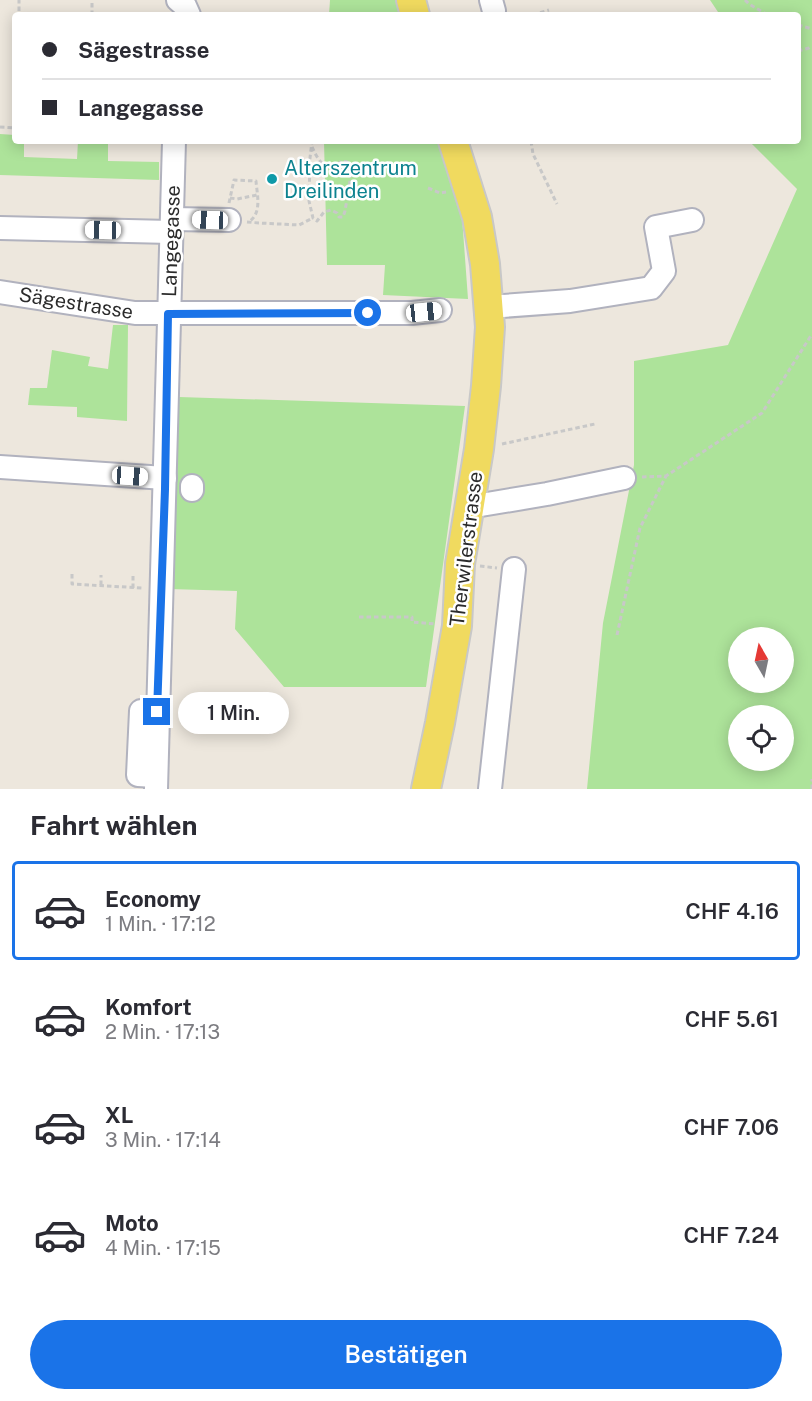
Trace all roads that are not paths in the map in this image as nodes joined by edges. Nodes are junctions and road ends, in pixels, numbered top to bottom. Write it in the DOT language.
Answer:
graph roads {
  1 [pos="178,0"];
  2 [pos="188,12"];
  3 [pos="174,144"];
  4 [pos="454,144"];
  5 [pos="235,216"];
  6 [pos="692,220"];
  7 [pos="171,225"];
  8 [pos="0,228"];
  9 [pos="0,292"];
  10 [pos="489,308"];
  11 [pos="440,310"];
  12 [pos="168,314"];
  13 [pos="0,467"];
  14 [pos="165,478"];
  15 [pos="624,478"];
  16 [pos="469,507"];
  17 [pos="514,569"];
  18 [pos="155,779"];
  19 [pos="426,789"];
  20 [pos="490,789"];
  1 -- 2 [label="street"];
  3 -- 7 [label="street, Langegasse"];
  4 -- 10 [label="main road, Therwilerstrasse"];
  5 -- 7 [label="street"];
  6 -- 10 [label="street"];
  7 -- 8 [label="street"];
  7 -- 12 [label="street, Langegasse"];
  9 -- 12 [label="street, Sägestrasse"];
  10 -- 16 [label="main road, Therwilerstrasse"];
  11 -- 12 [label="street, Sägestrasse"];
  12 -- 14 [label="street, Langegasse"];
  13 -- 14 [label="street"];
  14 -- 18 [label="street, Langegasse"];
  15 -- 16 [label="street"];
  16 -- 19 [label="main road, Therwilerstrasse"];
  17 -- 20 [label="street"];
}
